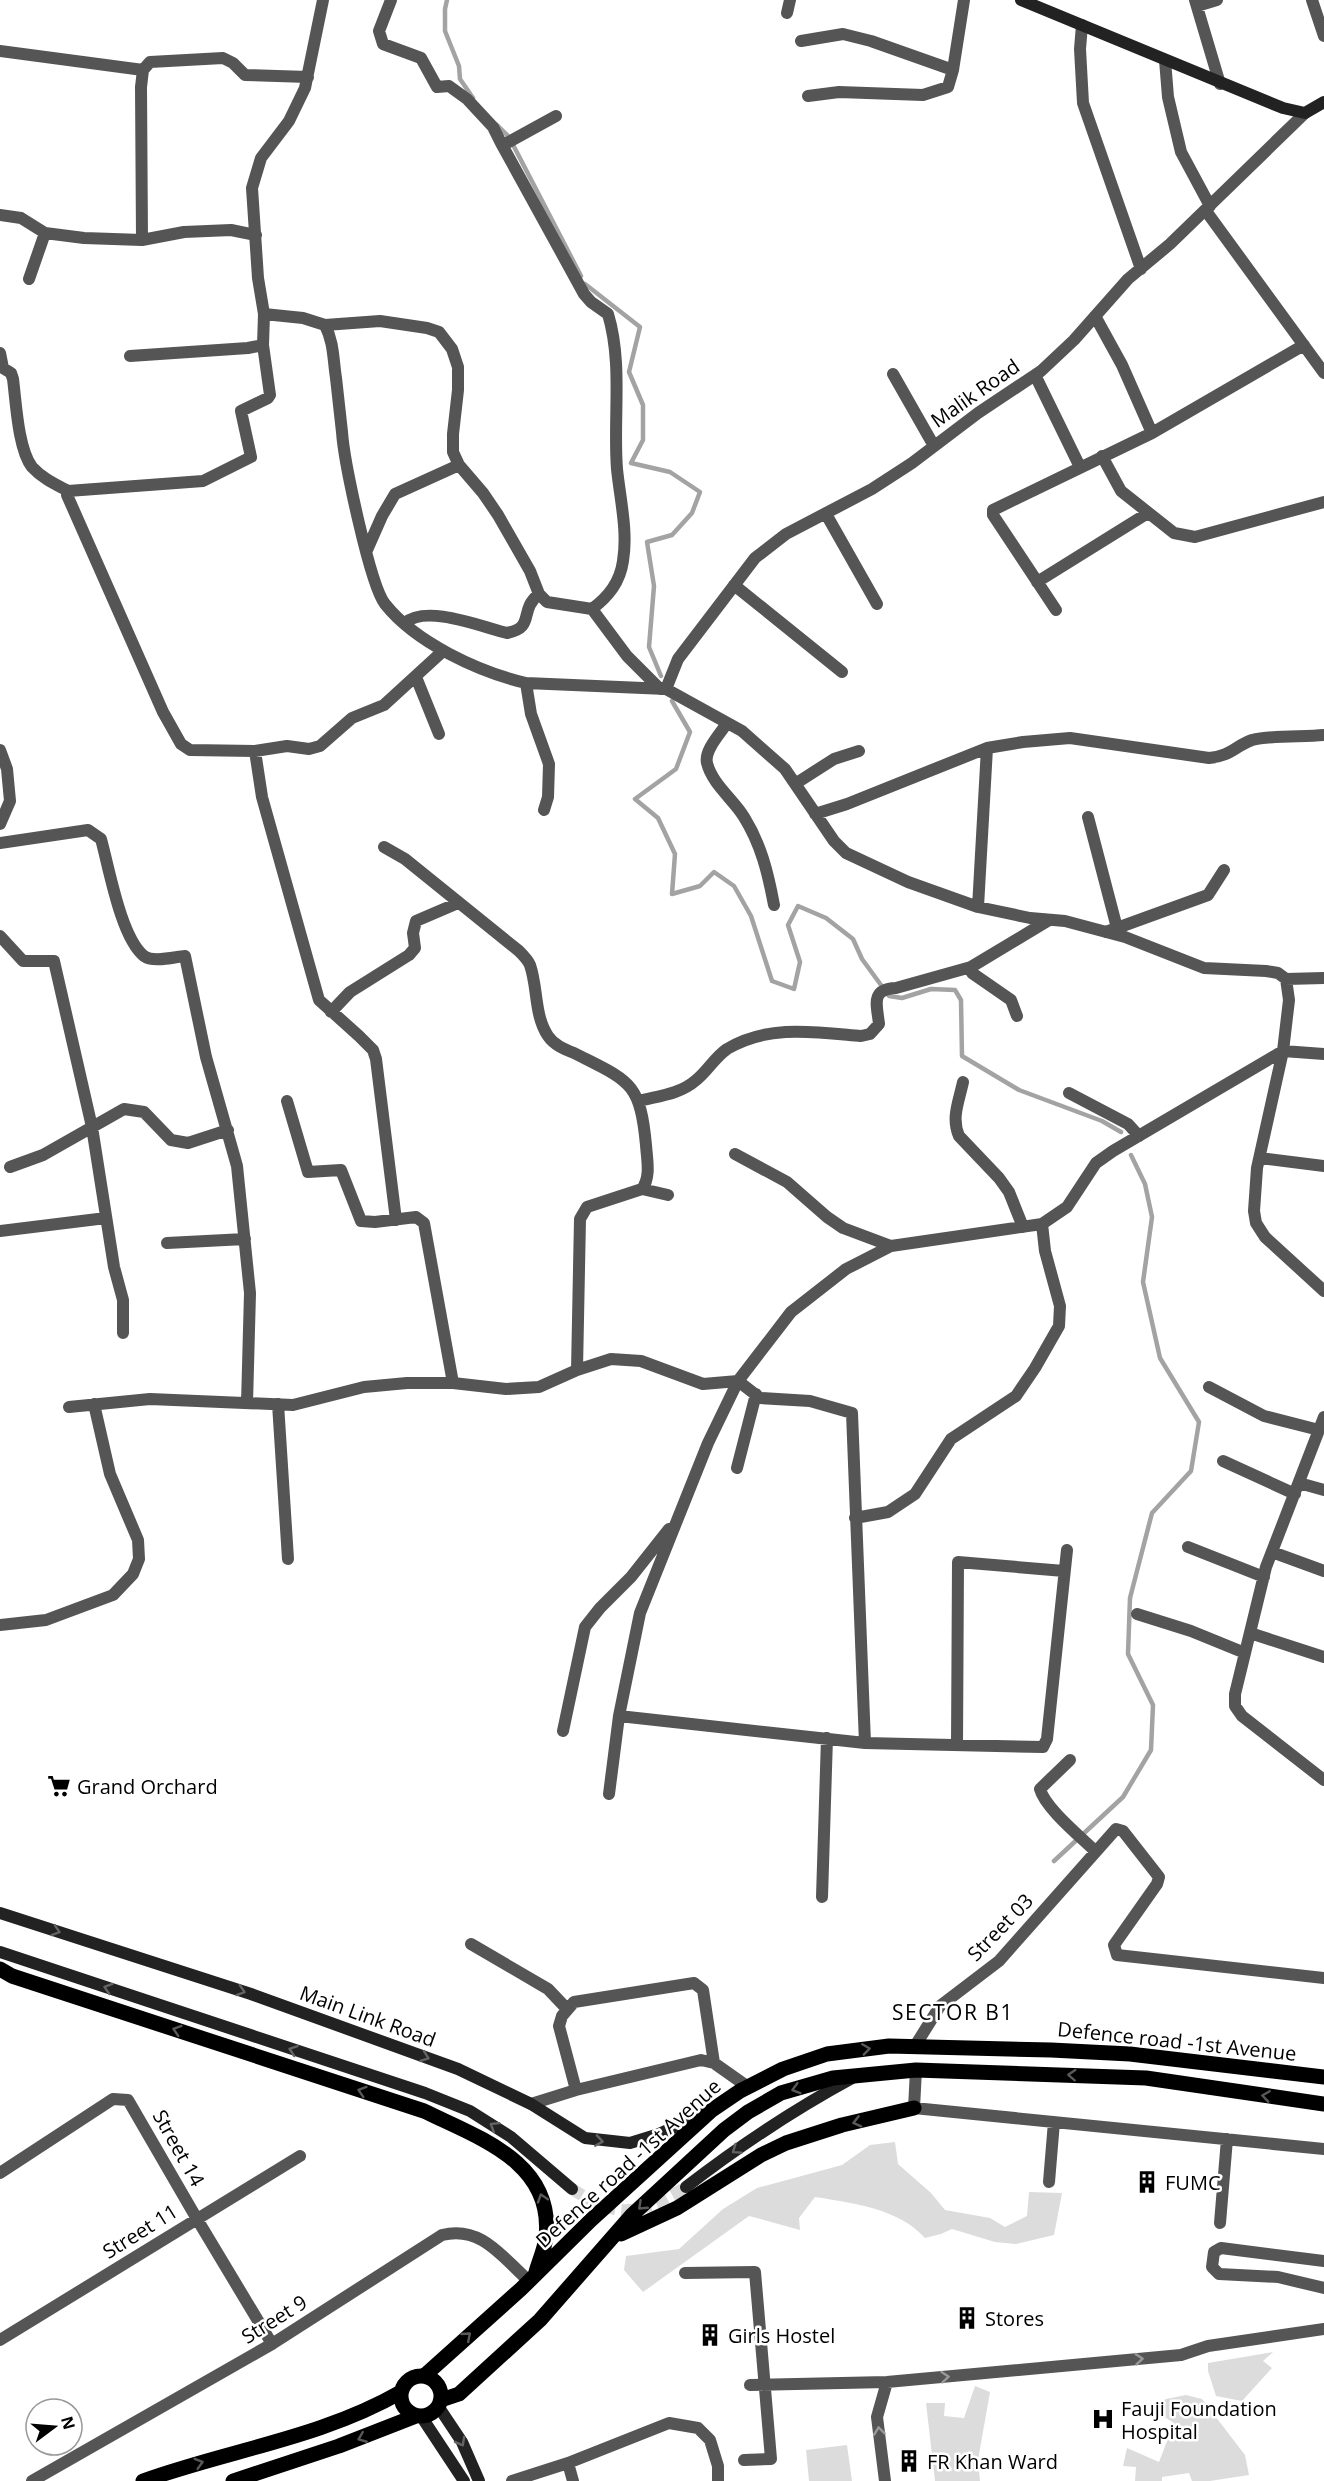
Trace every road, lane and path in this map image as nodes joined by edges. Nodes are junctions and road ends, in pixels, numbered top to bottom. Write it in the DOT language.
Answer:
graph roads {
  1 [pos="323,0"];
  2 [pos="391,0"];
  3 [pos="790,0"];
  4 [pos="964,0"];
  5 [pos="1021,0"];
  6 [pos="1217,0"];
  7 [pos="1312,0"];
  8 [pos="1196,3"];
  9 [pos="787,13"];
  10 [pos="1082,25"];
  11 [pos="1324,36"];
  12 [pos="801,41"];
  13 [pos="0,51"];
  14 [pos="1165,60"];
  15 [pos="143,70"];
  16 [pos="953,70"];
  17 [pos="308,77"];
  18 [pos="1220,84"];
  19 [pos="808,96"];
  20 [pos="1324,102"];
  21 [pos="1305,113"];
  22 [pos="556,116"];
  23 [pos="509,140"];
  24 [pos="1208,208"];
  25 [pos="0,215"];
  26 [pos="45,233"];
  27 [pos="256,236"];
  28 [pos="142,240"];
  29 [pos="1141,269"];
  30 [pos="29,279"];
  31 [pos="264,314"];
  32 [pos="1095,316"];
  33 [pos="325,325"];
  34 [pos="263,345"];
  35 [pos="1304,345"];
  36 [pos="0,353"];
  37 [pos="130,356"];
  38 [pos="1324,373"];
  39 [pos="893,374"];
  40 [pos="1035,375"];
  41 [pos="1152,433"];
  42 [pos="934,446"];
  43 [pos="1102,456"];
  44 [pos="459,465"];
  45 [pos="1080,467"];
  46 [pos="68,490"];
  47 [pos="1324,502"];
  48 [pos="1148,513"];
  49 [pos="826,514"];
  50 [pos="367,550"];
  51 [pos="1037,582"];
  52 [pos="734,585"];
  53 [pos="539,594"];
  54 [pos="877,604"];
  55 [pos="592,609"];
  56 [pos="1056,610"];
  57 [pos="405,623"];
  58 [pos="443,651"];
  59 [pos="842,672"];
  60 [pos="416,677"];
  61 [pos="526,683"];
  62 [pos="663,689"];
  63 [pos="727,723"];
  64 [pos="439,734"];
  65 [pos="1324,735"];
  66 [pos="987,748"];
  67 [pos="0,750"];
  68 [pos="255,751"];
  69 [pos="858,751"];
  70 [pos="795,784"];
  71 [pos="544,810"];
  72 [pos="815,814"];
  73 [pos="1088,817"];
  74 [pos="0,824"];
  75 [pos="0,843"];
  76 [pos="384,847"];
  77 [pos="1224,870"];
  78 [pos="458,903"];
  79 [pos="774,905"];
  80 [pos="978,907"];
  81 [pos="1049,920"];
  82 [pos="1111,930"];
  83 [pos="0,936"];
  84 [pos="971,967"];
  85 [pos="1324,978"];
  86 [pos="1286,979"];
  87 [pos="331,1012"];
  88 [pos="1017,1016"];
  89 [pos="1283,1051"];
  90 [pos="1324,1053"];
  91 [pos="963,1082"];
  92 [pos="1069,1093"];
  93 [pos="286,1101"];
  94 [pos="639,1101"];
  95 [pos="92,1127"];
  96 [pos="228,1130"];
  97 [pos="1139,1136"];
  98 [pos="735,1154"];
  99 [pos="1260,1158"];
  100 [pos="1324,1166"];
  101 [pos="10,1167"];
  102 [pos="642,1190"];
  103 [pos="668,1195"];
  104 [pos="106,1218"];
  105 [pos="396,1220"];
  106 [pos="1042,1224"];
  107 [pos="1023,1227"];
  108 [pos="0,1231"];
  109 [pos="245,1239"];
  110 [pos="166,1243"];
  111 [pos="891,1246"];
  112 [pos="1324,1291"];
  113 [pos="123,1333"];
  114 [pos="577,1370"];
  115 [pos="738,1381"];
  116 [pos="453,1383"];
  117 [pos="1209,1387"];
  118 [pos="756,1394"];
  119 [pos="248,1403"];
  120 [pos="94,1404"];
  121 [pos="278,1404"];
  122 [pos="69,1407"];
  123 [pos="1324,1418"];
  124 [pos="1319,1430"];
  125 [pos="1223,1461"];
  126 [pos="737,1468"];
  127 [pos="1297,1488"];
  128 [pos="1324,1490"];
  129 [pos="679,1516"];
  130 [pos="855,1518"];
  131 [pos="1188,1547"];
  132 [pos="1067,1550"];
  133 [pos="1272,1552"];
  134 [pos="288,1559"];
  135 [pos="1064,1571"];
  136 [pos="1324,1571"];
  137 [pos="1264,1577"];
  138 [pos="1137,1614"];
  139 [pos="0,1625"];
  140 [pos="1250,1633"];
  141 [pos="1245,1653"];
  142 [pos="1324,1657"];
  143 [pos="619,1716"];
  144 [pos="563,1731"];
  145 [pos="827,1738"];
  146 [pos="865,1743"];
  147 [pos="957,1745"];
  148 [pos="1070,1760"];
  149 [pos="1324,1780"];
  150 [pos="609,1794"];
  151 [pos="1095,1851"];
  152 [pos="822,1897"];
  153 [pos="0,1913"];
  154 [pos="471,1944"];
  155 [pos="0,1952"];
  156 [pos="0,1969"];
  157 [pos="1324,1978"];
  158 [pos="567,2009"];
  159 [pos="915,2046"];
  160 [pos="714,2063"];
  161 [pos="916,2070"];
  162 [pos="858,2075"];
  163 [pos="1324,2077"];
  164 [pos="748,2087"];
  165 [pos="576,2090"];
  166 [pos="531,2104"];
  167 [pos="1324,2104"];
  168 [pos="914,2108"];
  169 [pos="712,2110"];
  170 [pos="1054,2122"];
  171 [pos="1227,2139"];
  172 [pos="1324,2149"];
  173 [pos="300,2156"];
  174 [pos="0,2173"];
  175 [pos="1049,2182"];
  176 [pos="686,2187"];
  177 [pos="572,2189"];
  178 [pos="196,2219"];
  179 [pos="1220,2223"];
  180 [pos="609,2241"];
  181 [pos="1324,2260"];
  182 [pos="685,2273"];
  183 [pos="532,2278"];
  184 [pos="1324,2288"];
  185 [pos="1324,2329"];
  186 [pos="0,2340"];
  187 [pos="272,2344"];
  188 [pos="424,2376"];
  189 [pos="887,2382"];
  190 [pos="750,2385"];
  191 [pos="765,2385"];
  192 [pos="401,2392"];
  193 [pos="440,2403"];
  194 [pos="419,2416"];
  195 [pos="744,2460"];
  196 [pos="568,2463"];
  197 [pos="32,2481"];
  198 [pos="143,2481"];
  199 [pos="232,2481"];
  200 [pos="464,2481"];
  201 [pos="479,2481"];
  202 [pos="512,2481"];
  203 [pos="573,2481"];
  204 [pos="718,2481"];
  205 [pos="885,2481"];
  1 -- 17 [label="street"];
  2 -- 23 [label="street"];
  3 -- 9 [label="street"];
  4 -- 16 [label="street"];
  5 -- 10 [label="street"];
  6 -- 8 [label="street"];
  7 -- 11 [label="street"];
  8 -- 18 [label="street"];
  10 -- 14 [label="street"];
  10 -- 29 [label="street"];
  12 -- 16 [label="street"];
  13 -- 15 [label="street"];
  14 -- 18 [label="street"];
  14 -- 24 [label="street"];
  15 -- 17 [label="street"];
  15 -- 28 [label="street"];
  16 -- 19 [label="street"];
  17 -- 27 [label="street"];
  18 -- 21 [label="street"];
  20 -- 21 [label="street"];
  21 -- 24 [label="street, Malik Road"];
  22 -- 23 [label="street"];
  23 -- 55 [label="street"];
  24 -- 29 [label="street, Malik Road"];
  24 -- 35 [label="street"];
  25 -- 26 [label="street"];
  26 -- 28 [label="street"];
  26 -- 30 [label="street"];
  27 -- 28 [label="street"];
  27 -- 31 [label="street"];
  29 -- 32 [label="street, Malik Road"];
  31 -- 33 [label="street"];
  31 -- 34 [label="street"];
  32 -- 40 [label="street, Malik Road"];
  32 -- 41 [label="street"];
  33 -- 44 [label="street"];
  33 -- 50 [label="street"];
  34 -- 37 [label="street"];
  34 -- 46 [label="street"];
  35 -- 38 [label="street"];
  35 -- 41 [label="street"];
  36 -- 46 [label="street"];
  39 -- 42 [label="street"];
  40 -- 42 [label="street, Malik Road"];
  40 -- 45 [label="street"];
  41 -- 43 [label="street"];
  42 -- 49 [label="street, Malik Road"];
  43 -- 45 [label="street"];
  43 -- 48 [label="street"];
  44 -- 50 [label="street"];
  44 -- 53 [label="street"];
  45 -- 51 [label="street"];
  46 -- 68 [label="street"];
  47 -- 48 [label="street"];
  48 -- 51 [label="street"];
  49 -- 52 [label="street, Malik Road"];
  49 -- 54 [label="street"];
  50 -- 57 [label="street"];
  51 -- 56 [label="street"];
  52 -- 59 [label="street"];
  52 -- 62 [label="street, Malik Road"];
  53 -- 55 [label="street"];
  53 -- 57 [label="street"];
  55 -- 62 [label="street"];
  57 -- 58 [label="street"];
  58 -- 60 [label="street"];
  58 -- 61 [label="street"];
  60 -- 64 [label="street"];
  60 -- 68 [label="street"];
  61 -- 62 [label="street"];
  61 -- 71 [label="street"];
  62 -- 63 [label="street"];
  63 -- 70 [label="street"];
  63 -- 79 [label="street"];
  65 -- 66 [label="street"];
  66 -- 72 [label="street"];
  66 -- 80 [label="street"];
  67 -- 74 [label="street"];
  68 -- 87 [label="street"];
  69 -- 70 [label="street"];
  70 -- 72 [label="street"];
  72 -- 80 [label="street"];
  73 -- 82 [label="street"];
  75 -- 96 [label="street"];
  76 -- 78 [label="street"];
  77 -- 82 [label="street"];
  78 -- 87 [label="street"];
  78 -- 94 [label="street"];
  80 -- 81 [label="street"];
  81 -- 82 [label="street"];
  81 -- 84 [label="street"];
  82 -- 86 [label="street"];
  83 -- 95 [label="street"];
  84 -- 88 [label="street"];
  84 -- 94 [label="street"];
  85 -- 86 [label="street"];
  86 -- 89 [label="street"];
  87 -- 105 [label="street"];
  89 -- 90 [label="street"];
  89 -- 97 [label="street"];
  89 -- 99 [label="street"];
  91 -- 107 [label="street"];
  92 -- 97 [label="street"];
  93 -- 105 [label="street"];
  94 -- 102 [label="street"];
  95 -- 96 [label="street"];
  95 -- 101 [label="street"];
  95 -- 104 [label="street"];
  96 -- 109 [label="street"];
  97 -- 106 [label="street"];
  98 -- 111 [label="street"];
  99 -- 100 [label="street"];
  99 -- 112 [label="street"];
  102 -- 103 [label="street"];
  102 -- 114 [label="street"];
  104 -- 108 [label="street"];
  104 -- 113 [label="street"];
  105 -- 116 [label="street"];
  106 -- 107 [label="street"];
  106 -- 130 [label="street"];
  107 -- 111 [label="street"];
  109 -- 110 [label="street"];
  109 -- 119 [label="street"];
  111 -- 115 [label="street"];
  114 -- 115 [label="street"];
  114 -- 116 [label="street"];
  115 -- 118 [label="street"];
  115 -- 129 [label="street"];
  116 -- 121 [label="street"];
  117 -- 124 [label="street"];
  118 -- 126 [label="street"];
  118 -- 130 [label="street"];
  119 -- 120 [label="street"];
  119 -- 121 [label="street"];
  120 -- 122 [label="street"];
  120 -- 139 [label="street"];
  121 -- 134 [label="street"];
  123 -- 124 [label="street"];
  124 -- 127 [label="street"];
  125 -- 127 [label="street"];
  127 -- 128 [label="street"];
  127 -- 133 [label="street"];
  129 -- 143 [label="street"];
  129 -- 144 [label="street"];
  130 -- 146 [label="street"];
  131 -- 137 [label="street"];
  132 -- 135 [label="street"];
  133 -- 136 [label="street"];
  133 -- 137 [label="street"];
  135 -- 147 [label="street"];
  135 -- 147 [label="street"];
  137 -- 140 [label="street"];
  138 -- 141 [label="street"];
  140 -- 141 [label="street"];
  140 -- 142 [label="street"];
  141 -- 149 [label="street"];
  143 -- 145 [label="street"];
  143 -- 150 [label="street"];
  145 -- 146 [label="street"];
  145 -- 152 [label="street"];
  146 -- 147 [label="street"];
  148 -- 151 [label="street"];
  151 -- 157 [label="street, Street 03"];
  151 -- 159 [label="street, Street 03"];
  153 -- 166 [label="street, Main Link Road, one-way"];
  154 -- 158 [label="street"];
  177 -- 155 [label="street, one-way"];
  183 -- 156 [label="main road, one-way"];
  158 -- 160 [label="street"];
  158 -- 165 [label="street"];
  159 -- 163 [label="main road, Defence road -1st Avenue"];
  164 -- 159 [label="main road, Defence road -1st Avenue, one-way"];
  160 -- 164 [label="street"];
  160 -- 165 [label="street"];
  161 -- 162 [label="main road"];
  167 -- 161 [label="main road, one-way"];
  161 -- 168 [label="street"];
  162 -- 176 [label="street, one-way"];
  162 -- 180 [label="main road, one-way"];
  164 -- 169 [label="main road, Defence road -1st Avenue"];
  165 -- 166 [label="street"];
  166 -- 169 [label="street, Main Link Road, one-way"];
  168 -- 170 [label="street"];
  168 -- 180 [label="main road, one-way"];
  169 -- 183 [label="main road, Defence road -1st Avenue"];
  170 -- 171 [label="street"];
  170 -- 175 [label="street"];
  171 -- 172 [label="street"];
  171 -- 179 [label="street"];
  173 -- 178 [label="street, Street 11"];
  174 -- 178 [label="street, Street 14"];
  178 -- 186 [label="street, Street 11"];
  178 -- 187 [label="street, Street 14"];
  180 -- 193 [label="main road"];
  181 -- 184 [label="street"];
  182 -- 191 [label="street"];
  183 -- 187 [label="street, Street 9"];
  188 -- 183 [label="main road, Defence road -1st Avenue, one-way"];
  189 -- 185 [label="street, one-way"];
  187 -- 197 [label="street, Street 9"];
  188 -- 192 [label="main road, Defence road -1st Avenue"];
  188 -- 193 [label="main road"];
  189 -- 191 [label="street"];
  205 -- 189 [label="street, one-way"];
  190 -- 191 [label="street"];
  191 -- 195 [label="street"];
  192 -- 194 [label="main road"];
  198 -- 192 [label="main road, Defence road -1st Avenue, one-way"];
  193 -- 194 [label="main road"];
  193 -- 201 [label="street, one-way"];
  194 -- 199 [label="main road, one-way"];
  194 -- 200 [label="street"];
  196 -- 202 [label="street"];
  196 -- 203 [label="street"];
  196 -- 204 [label="street"];
}
